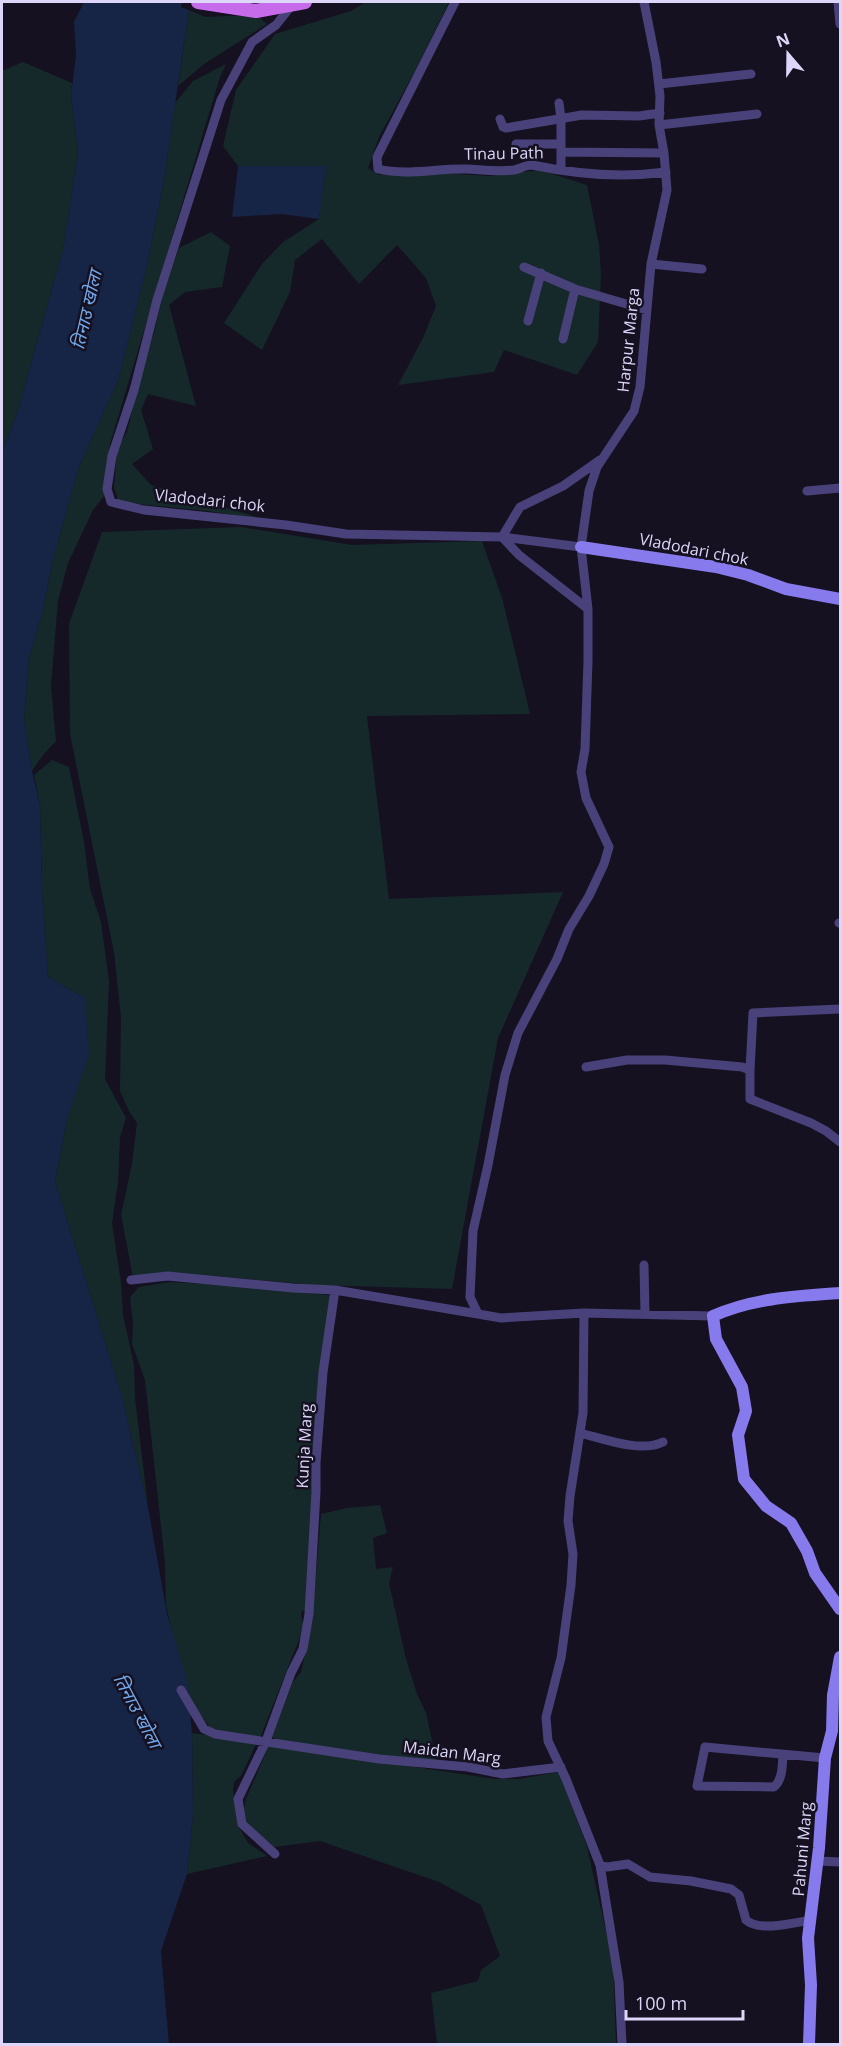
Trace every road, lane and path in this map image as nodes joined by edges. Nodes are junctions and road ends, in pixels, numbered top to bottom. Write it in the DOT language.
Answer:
graph roads {
  1 [pos="198,2"];
  2 [pos="455,2"];
  3 [pos="644,2"];
  4 [pos="838,2"];
  5 [pos="296,3"];
  6 [pos="840,24"];
  7 [pos="751,74"];
  8 [pos="659,84"];
  9 [pos="559,103"];
  10 [pos="660,113"];
  11 [pos="757,114"];
  12 [pos="500,119"];
  13 [pos="561,119"];
  14 [pos="658,125"];
  15 [pos="516,144"];
  16 [pos="561,148"];
  17 [pos="664,153"];
  18 [pos="561,169"];
  19 [pos="666,172"];
  20 [pos="651,264"];
  21 [pos="524,267"];
  22 [pos="702,269"];
  23 [pos="541,273"];
  24 [pos="575,289"];
  25 [pos="647,310"];
  26 [pos="528,321"];
  27 [pos="563,339"];
  28 [pos="603,457"];
  29 [pos="840,488"];
  30 [pos="807,491"];
  31 [pos="502,537"];
  32 [pos="581,547"];
  33 [pos="840,599"];
  34 [pos="588,609"];
  35 [pos="840,1009"];
  36 [pos="586,1067"];
  37 [pos="750,1070"];
  38 [pos="840,1142"];
  39 [pos="644,1265"];
  40 [pos="131,1280"];
  41 [pos="335,1290"];
  42 [pos="840,1293"];
  43 [pos="584,1313"];
  44 [pos="645,1313"];
  45 [pos="478,1314"];
  46 [pos="713,1316"];
  47 [pos="580,1433"];
  48 [pos="663,1442"];
  49 [pos="840,1609"];
  50 [pos="840,1657"];
  51 [pos="181,1690"];
  52 [pos="266,1741"];
  53 [pos="783,1755"];
  54 [pos="825,1758"];
  55 [pos="561,1767"];
  56 [pos="275,1854"];
  57 [pos="818,1861"];
  58 [pos="840,1862"];
  59 [pos="600,1865"];
  60 [pos="811,1920"];
  61 [pos="622,2044"];
  62 [pos="809,2044"];
  1 -- 5 [label="main road"];
  2 -- 18 [label="street, Tinau Path"];
  3 -- 8 [label="street, Harpur Marga"];
  4 -- 6 [label="street"];
  5 -- 31 [label="street, Vladodari chok"];
  7 -- 8 [label="street"];
  8 -- 10 [label="street, Harpur Marga"];
  9 -- 13 [label="street"];
  10 -- 13 [label="street, Tinau Path"];
  10 -- 14 [label="street, Harpur Marga"];
  11 -- 14 [label="street"];
  12 -- 13 [label="street, Tinau Path"];
  13 -- 16 [label="street"];
  14 -- 17 [label="street, Harpur Marga"];
  15 -- 16 [label="street, Tinau Path"];
  16 -- 17 [label="street, Tinau Path"];
  16 -- 18 [label="street"];
  17 -- 19 [label="street, Harpur Marga"];
  18 -- 19 [label="street, Tinau Path"];
  19 -- 20 [label="street, Harpur Marga"];
  20 -- 22 [label="street"];
  20 -- 25 [label="street, Harpur Marga"];
  21 -- 23 [label="street"];
  23 -- 24 [label="street"];
  23 -- 26 [label="street"];
  24 -- 25 [label="street"];
  24 -- 27 [label="street"];
  25 -- 28 [label="street, Harpur Marga"];
  28 -- 31 [label="street"];
  28 -- 32 [label="street, Harpur Marga"];
  29 -- 30 [label="street"];
  31 -- 32 [label="street, Vladodari chok"];
  31 -- 34 [label="street"];
  32 -- 33 [label="street, Vladodari chok"];
  32 -- 34 [label="street, Harpur Marga"];
  34 -- 45 [label="street, Harpur Marga"];
  35 -- 37 [label="street"];
  36 -- 37 [label="street"];
  37 -- 38 [label="street"];
  39 -- 44 [label="street"];
  40 -- 41 [label="street"];
  41 -- 45 [label="street"];
  41 -- 52 [label="street, Kunja Marg"];
  42 -- 46 [label="street"];
  43 -- 44 [label="street"];
  43 -- 45 [label="street"];
  43 -- 47 [label="street"];
  44 -- 46 [label="street"];
  46 -- 49 [label="street"];
  47 -- 48 [label="street"];
  47 -- 55 [label="street"];
  50 -- 54 [label="street, Pahuni Marg"];
  51 -- 52 [label="street"];
  52 -- 55 [label="street, Maidan Marg"];
  52 -- 56 [label="street"];
  53 -- 53 [label="street"];
  53 -- 54 [label="street"];
  54 -- 57 [label="street, Pahuni Marg"];
  55 -- 59 [label="street"];
  57 -- 58 [label="street"];
  57 -- 60 [label="street, Pahuni Marg"];
  59 -- 60 [label="street"];
  59 -- 61 [label="street"];
  60 -- 62 [label="street, Pahuni Marg"];
}
